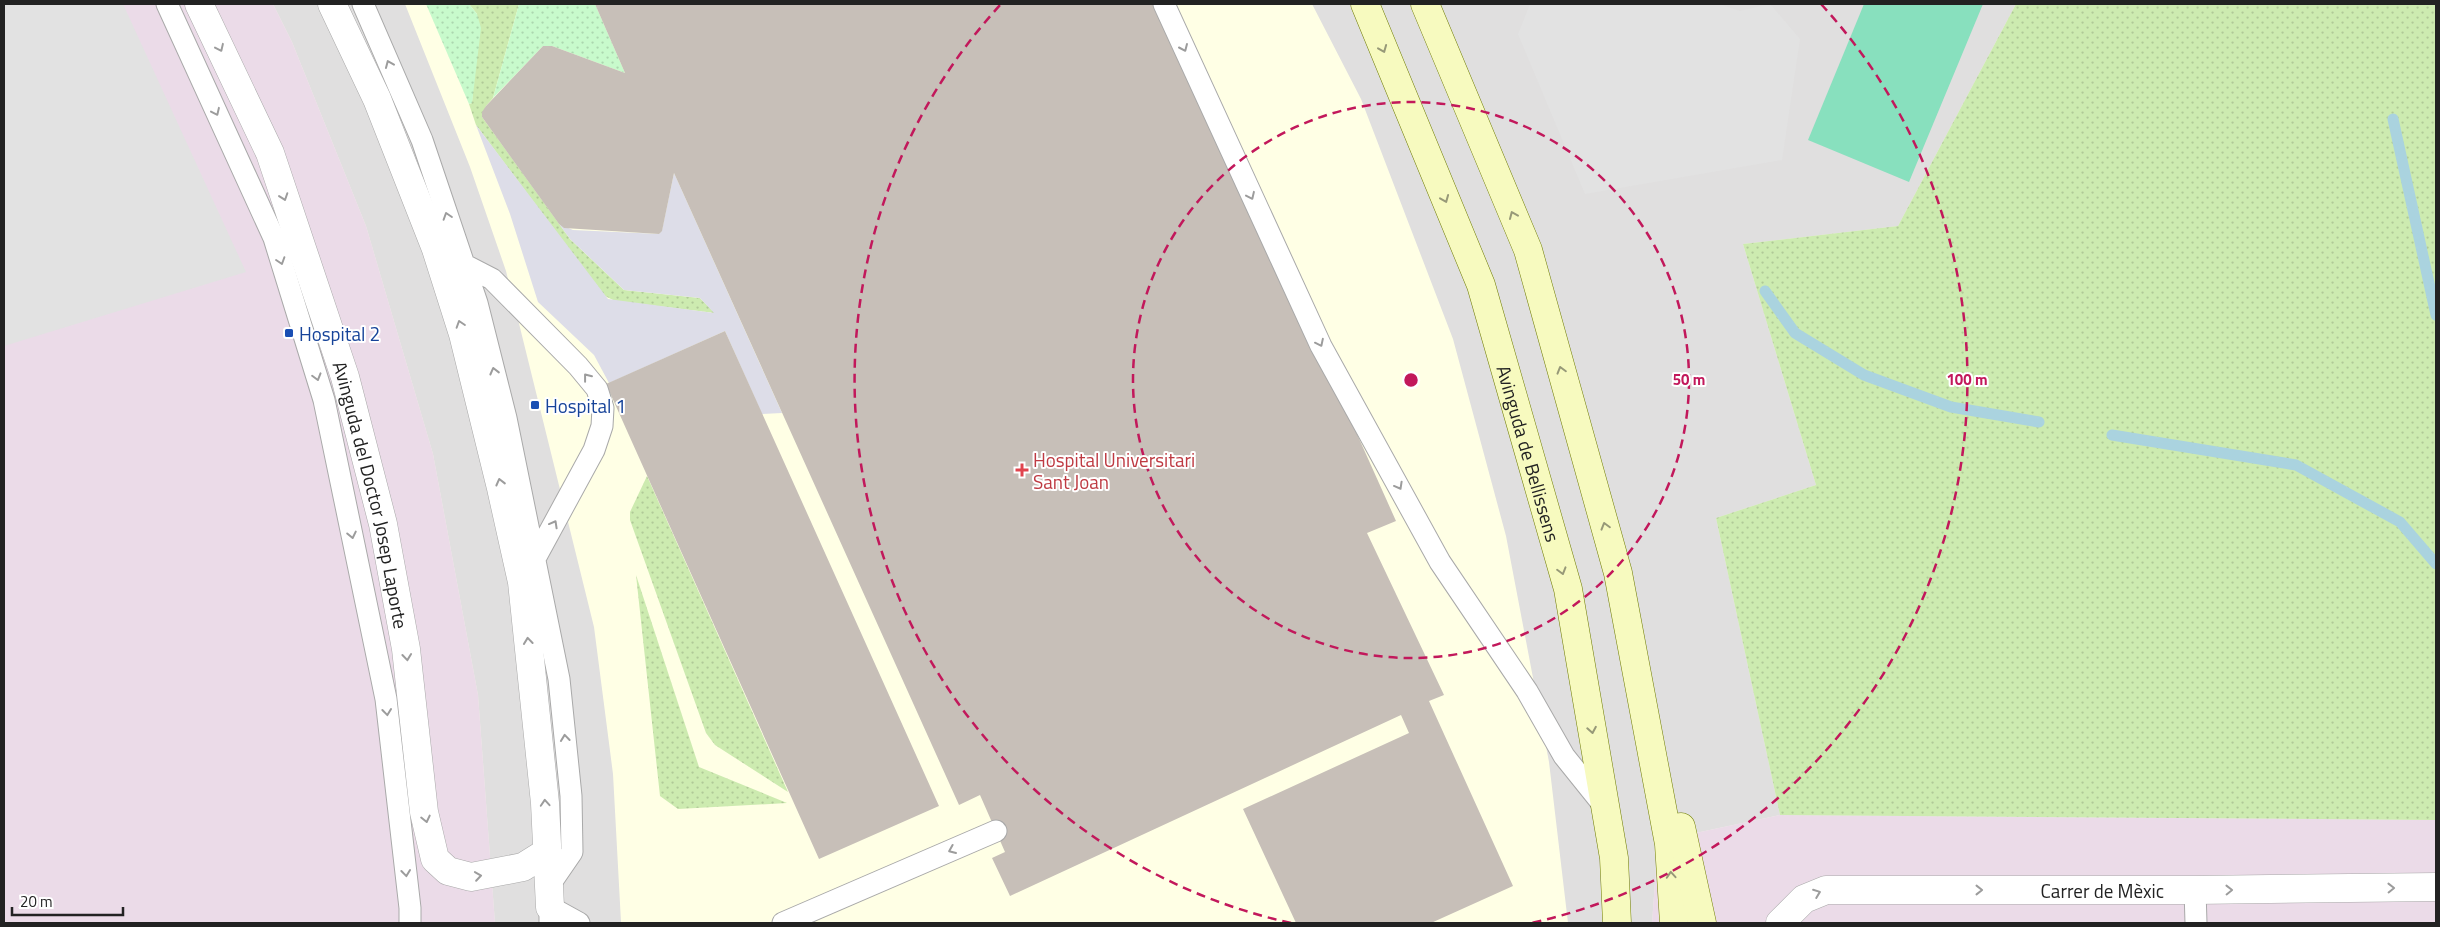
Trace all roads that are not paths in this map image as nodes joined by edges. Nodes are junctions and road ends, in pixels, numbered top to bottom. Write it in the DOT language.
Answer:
graph roads {
  1 [pos="167,4"];
  2 [pos="199,4"];
  3 [pos="332,4"];
  4 [pos="363,4"];
  5 [pos="1164,4"];
  6 [pos="1364,4"];
  7 [pos="1425,4"];
  8 [pos="436,249"];
  9 [pos="462,263"];
  10 [pos="529,570"];
  11 [pos="1618,573"];
  12 [pos="1605,807"];
  13 [pos="996,831"];
  14 [pos="547,852"];
  15 [pos="2436,887"];
  16 [pos="2195,890"];
  17 [pos="550,905"];
  18 [pos="410,923"];
  19 [pos="579,923"];
  20 [pos="783,923"];
  21 [pos="1618,923"];
  22 [pos="1674,923"];
  23 [pos="1702,923"];
  24 [pos="1780,923"];
  25 [pos="2196,923"];
  1 -- 18 [label="lane, Avinguda del Doctor Josep Laporte, one-way"];
  2 -- 14 [label="street, Avinguda del Doctor Josep Laporte, one-way"];
  3 -- 8 [label="street"];
  9 -- 4 [label="lane, one-way"];
  5 -- 12 [label="lane, one-way"];
  6 -- 12 [label="main road, Avinguda de Bellissens, one-way"];
  11 -- 7 [label="main road, one-way"];
  8 -- 9 [label="lane"];
  10 -- 8 [label="street, one-way"];
  10 -- 9 [label="lane, one-way"];
  10 -- 9 [label="lane, one-way"];
  14 -- 10 [label="street, one-way"];
  17 -- 10 [label="lane, one-way"];
  22 -- 11 [label="main road, one-way"];
  11 -- 23 [label="main road"];
  12 -- 21 [label="main road, Avinguda de Bellissens"];
  13 -- 20 [label="lane, one-way"];
  14 -- 17 [label="street"];
  16 -- 15 [label="street, Carrer de Mèxic, one-way"];
  24 -- 16 [label="street, Carrer de Mèxic, one-way"];
  16 -- 25 [label="lane"];
  17 -- 19 [label="lane"];
}
